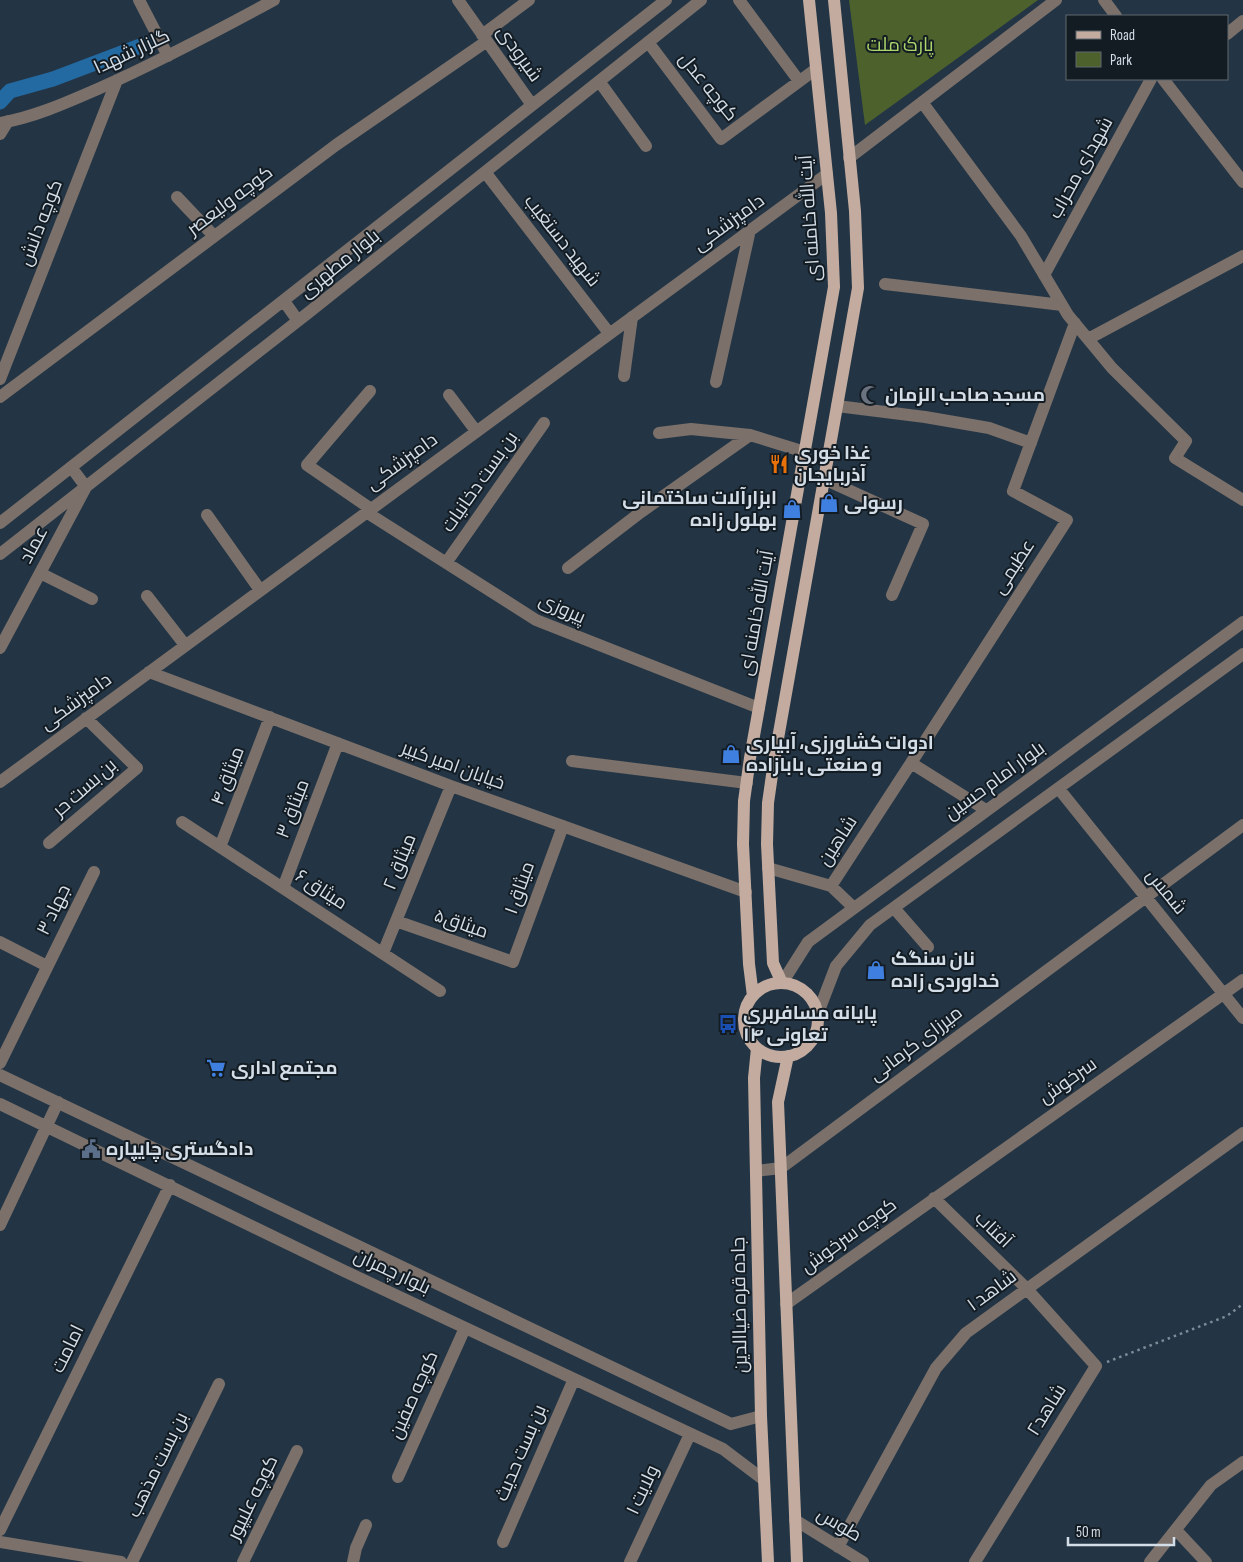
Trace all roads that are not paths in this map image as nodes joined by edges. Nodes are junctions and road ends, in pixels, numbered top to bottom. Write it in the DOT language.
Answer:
graph roads {
  1 [pos="140,0"];
  2 [pos="274,0"];
  3 [pos="458,0"];
  4 [pos="529,0"];
  5 [pos="666,0"];
  6 [pos="701,0"];
  7 [pos="739,0"];
  8 [pos="809,0"];
  9 [pos="834,0"];
  10 [pos="1056,0"];
  11 [pos="1104,0"];
  12 [pos="1115,15"];
  13 [pos="1243,21"];
  14 [pos="1228,33"];
  15 [pos="485,38"];
  16 [pos="648,42"];
  17 [pos="168,56"];
  18 [pos="816,69"];
  19 [pos="117,80"];
  20 [pos="1150,80"];
  21 [pos="1167,80"];
  22 [pos="599,81"];
  23 [pos="800,81"];
  24 [pos="922,102"];
  25 [pos="532,106"];
  26 [pos="4,122"];
  27 [pos="0,134"];
  28 [pos="646,146"];
  29 [pos="849,158"];
  30 [pos="485,172"];
  31 [pos="827,174"];
  32 [pos="1243,182"];
  33 [pos="177,198"];
  34 [pos="750,230"];
  35 [pos="214,236"];
  36 [pos="1243,256"];
  37 [pos="1044,275"];
  38 [pos="885,284"];
  39 [pos="284,301"];
  40 [pos="1062,305"];
  41 [pos="632,317"];
  42 [pos="298,321"];
  43 [pos="1074,323"];
  44 [pos="609,333"];
  45 [pos="1088,339"];
  46 [pos="624,376"];
  47 [pos="0,380"];
  48 [pos="716,382"];
  49 [pos="370,391"];
  50 [pos="449,395"];
  51 [pos="0,397"];
  52 [pos="837,406"];
  53 [pos="544,423"];
  54 [pos="476,431"];
  55 [pos="660,433"];
  56 [pos="750,435"];
  57 [pos="1031,443"];
  58 [pos="805,452"];
  59 [pos="71,467"];
  60 [pos="824,479"];
  61 [pos="86,486"];
  62 [pos="1243,500"];
  63 [pos="369,510"];
  64 [pos="207,515"];
  65 [pos="0,523"];
  66 [pos="0,554"];
  67 [pos="446,563"];
  68 [pos="568,568"];
  69 [pos="40,573"];
  70 [pos="260,590"];
  71 [pos="892,595"];
  72 [pos="147,596"];
  73 [pos="92,599"];
  74 [pos="1243,622"];
  75 [pos="185,645"];
  76 [pos="0,648"];
  77 [pos="1243,654"];
  78 [pos="149,672"];
  79 [pos="759,708"];
  80 [pos="270,717"];
  81 [pos="86,718"];
  82 [pos="338,743"];
  83 [pos="572,761"];
  84 [pos="911,763"];
  85 [pos="0,782"];
  86 [pos="747,783"];
  87 [pos="451,786"];
  88 [pos="1059,789"];
  89 [pos="986,810"];
  90 [pos="182,822"];
  91 [pos="1243,825"];
  92 [pos="563,826"];
  93 [pos="49,843"];
  94 [pos="220,847"];
  95 [pos="768,868"];
  96 [pos="94,872"];
  97 [pos="831,886"];
  98 [pos="283,888"];
  99 [pos="746,892"];
  100 [pos="1146,897"];
  101 [pos="854,908"];
  102 [pos="894,908"];
  103 [pos="396,921"];
  104 [pos="0,942"];
  105 [pos="928,947"];
  106 [pos="383,953"];
  107 [pos="513,962"];
  108 [pos="48,966"];
  109 [pos="1243,980"];
  110 [pos="782,983"];
  111 [pos="440,991"];
  112 [pos="1224,994"];
  113 [pos="753,996"];
  114 [pos="818,1013"];
  115 [pos="1243,1018"];
  116 [pos="757,1048"];
  117 [pos="788,1056"];
  118 [pos="0,1063"];
  119 [pos="0,1075"];
  120 [pos="58,1102"];
  121 [pos="0,1104"];
  122 [pos="48,1126"];
  123 [pos="1243,1133"];
  124 [pos="781,1168"];
  125 [pos="756,1171"];
  126 [pos="170,1186"];
  127 [pos="934,1198"];
  128 [pos="0,1225"];
  129 [pos="1026,1288"];
  130 [pos="786,1304"];
  131 [pos="466,1328"];
  132 [pos="574,1379"];
  133 [pos="219,1384"];
  134 [pos="760,1416"];
  135 [pos="690,1434"];
  136 [pos="297,1451"];
  137 [pos="1243,1462"];
  138 [pos="398,1477"];
  139 [pos="764,1480"];
  140 [pos="795,1520"];
  141 [pos="366,1525"];
  142 [pos="0,1530"];
  143 [pos="1176,1530"];
  144 [pos="0,1542"];
  145 [pos="502,1542"];
  146 [pos="838,1547"];
  147 [pos="121,1562"];
  148 [pos="132,1562"];
  149 [pos="243,1562"];
  150 [pos="353,1562"];
  151 [pos="630,1562"];
  152 [pos="768,1562"];
  153 [pos="797,1562"];
  154 [pos="864,1562"];
  155 [pos="975,1562"];
  156 [pos="1150,1562"];
  157 [pos="1206,1562"];
  1 -- 17 [label="street"];
  2 -- 17 [label="street, گلزار شهدا"];
  3 -- 15 [label="street, شیرودی"];
  4 -- 15 [label="street, کوچه ولیعصر"];
  5 -- 25 [label="street, بلوار مطهری"];
  6 -- 16 [label="street, بلوار مطهری"];
  7 -- 23 [label="street"];
  8 -- 18 [label="main road, آیت الله خامنه ای"];
  9 -- 29 [label="main road"];
  10 -- 24 [label="street"];
  11 -- 12 [label="street"];
  13 -- 14 [label="street"];
  15 -- 25 [label="street, شیرودی"];
  15 -- 35 [label="street, کوچه ولیعصر"];
  16 -- 22 [label="street, بلوار مطهری"];
  16 -- 23 [label="street, کوچه عدل"];
  17 -- 19 [label="street, گلزار شهدا"];
  18 -- 23 [label="street, کوچه عدل"];
  18 -- 31 [label="main road, آیت الله خامنه ای"];
  19 -- 26 [label="street, گلزار شهدا"];
  19 -- 47 [label="street, کوچه دانش"];
  20 -- 37 [label="street, شهدای محراب"];
  21 -- 32 [label="street"];
  22 -- 28 [label="street"];
  22 -- 30 [label="street, بلوار مطهری"];
  24 -- 29 [label="street"];
  24 -- 37 [label="street"];
  25 -- 39 [label="street, بلوار مطهری"];
  26 -- 27 [label="street"];
  29 -- 52 [label="main road"];
  30 -- 42 [label="street, بلوار مطهری"];
  30 -- 44 [label="street, شهید دستغیب"];
  31 -- 34 [label="street, دامپزشکی"];
  31 -- 58 [label="main road, آیت الله خامنه ای"];
  33 -- 35 [label="street"];
  34 -- 41 [label="street, دامپزشکی"];
  34 -- 48 [label="street"];
  35 -- 51 [label="street, کوچه ولیعصر"];
  36 -- 45 [label="street"];
  37 -- 40 [label="street"];
  38 -- 40 [label="street"];
  39 -- 42 [label="street"];
  39 -- 59 [label="street, بلوار مطهری"];
  40 -- 43 [label="street"];
  41 -- 44 [label="street, دامپزشکی"];
  41 -- 46 [label="street"];
  42 -- 61 [label="street, بلوار مطهری"];
  43 -- 45 [label="street"];
  43 -- 57 [label="street, عظیمی"];
  44 -- 54 [label="street, دامپزشکی"];
  45 -- 62 [label="street"];
  49 -- 63 [label="street, پیروزی"];
  50 -- 54 [label="street"];
  52 -- 57 [label="street"];
  52 -- 60 [label="main road"];
  53 -- 67 [label="street, بن بست دخانیات"];
  54 -- 63 [label="street, دامپزشکی"];
  55 -- 56 [label="street"];
  56 -- 58 [label="street"];
  56 -- 68 [label="street"];
  57 -- 84 [label="street, عظیمی"];
  58 -- 79 [label="main road, آیت الله خامنه ای"];
  59 -- 61 [label="street"];
  59 -- 65 [label="street, بلوار مطهری"];
  60 -- 71 [label="street"];
  60 -- 95 [label="main road"];
  61 -- 66 [label="street, بلوار مطهری"];
  61 -- 69 [label="street, عماد"];
  63 -- 67 [label="street, پیروزی"];
  63 -- 70 [label="street, دامپزشکی"];
  64 -- 70 [label="street"];
  67 -- 79 [label="street, پیروزی"];
  69 -- 73 [label="street"];
  69 -- 76 [label="street, عماد"];
  70 -- 75 [label="street, دامپزشکی"];
  72 -- 75 [label="street"];
  74 -- 89 [label="street, بلوار امام حسین"];
  75 -- 78 [label="street, دامپزشکی"];
  77 -- 88 [label="street"];
  78 -- 80 [label="street, خیابان امیر کبیر"];
  78 -- 81 [label="street, دامپزشکی"];
  79 -- 86 [label="main road, آیت الله خامنه ای"];
  80 -- 82 [label="street, خیابان امیر کبیر"];
  80 -- 94 [label="street, میثاق ۴"];
  81 -- 85 [label="street, دامپزشکی"];
  81 -- 93 [label="street, بن بست حر"];
  82 -- 87 [label="street, خیابان امیر کبیر"];
  82 -- 98 [label="street, میثاق ۳"];
  83 -- 86 [label="street"];
  84 -- 89 [label="street"];
  84 -- 97 [label="street, شاهین"];
  86 -- 99 [label="main road, آیت الله خامنه ای"];
  87 -- 92 [label="street, خیابان امیر کبیر"];
  87 -- 103 [label="street, میثاق ۲"];
  88 -- 100 [label="street, شمس"];
  88 -- 102 [label="street"];
  89 -- 101 [label="street, بلوار امام حسین"];
  90 -- 94 [label="street, میثاق ۶"];
  91 -- 100 [label="street, میرزای کرمانی"];
  92 -- 99 [label="street, خیابان امیر کبیر"];
  92 -- 107 [label="street, میثاق ۱"];
  94 -- 98 [label="street, میثاق ۶"];
  95 -- 97 [label="street, شاهین"];
  95 -- 110 [label="main road"];
  96 -- 108 [label="street, جهاد ۳"];
  97 -- 101 [label="street"];
  98 -- 106 [label="street, میثاق ۶"];
  99 -- 113 [label="main road, آیت الله خامنه ای"];
  100 -- 112 [label="street, شمس"];
  100 -- 124 [label="street, میرزای کرمانی"];
  101 -- 110 [label="street, بلوار امام حسین"];
  102 -- 105 [label="street"];
  102 -- 114 [label="street"];
  103 -- 106 [label="street, میثاق ۲"];
  103 -- 107 [label="street, میثاق۵"];
  104 -- 108 [label="street, جهاد ۳"];
  106 -- 111 [label="street, میثاق ۶"];
  108 -- 118 [label="street, جهاد ۳"];
  109 -- 112 [label="street, سرخوش"];
  110 -- 113 [label="main road"];
  110 -- 114 [label="main road"];
  112 -- 115 [label="street, شمس"];
  112 -- 127 [label="street, سرخوش"];
  113 -- 116 [label="main road"];
  114 -- 117 [label="main road"];
  116 -- 117 [label="main road"];
  116 -- 125 [label="main road, جاده قره ضیاالدین"];
  117 -- 124 [label="main road"];
  119 -- 120 [label="street, بلوار چمران"];
  120 -- 122 [label="street"];
  120 -- 134 [label="street, بلوار چمران"];
  121 -- 122 [label="street, بلوار چمران"];
  122 -- 126 [label="street, بلوار چمران"];
  122 -- 128 [label="street"];
  123 -- 129 [label="street, شاهد ۱"];
  124 -- 125 [label="street"];
  124 -- 130 [label="main road"];
  125 -- 134 [label="main road, جاده قره ضیاالدین"];
  126 -- 131 [label="street, بلوار چمران"];
  126 -- 142 [label="street, امامت"];
  127 -- 129 [label="street, آفتاب"];
  127 -- 130 [label="street, کوچه سرخوش"];
  129 -- 146 [label="street, شاهد ۱"];
  129 -- 155 [label="street, شاهد۲"];
  130 -- 140 [label="main road"];
  131 -- 132 [label="street, بلوار چمران"];
  131 -- 138 [label="street, کوچه صفین"];
  132 -- 135 [label="street, بلوار چمران"];
  132 -- 145 [label="street, بن بست حدیث"];
  133 -- 148 [label="street, بن بست مذهب"];
  134 -- 139 [label="main road, جاده قره ضیاالدین"];
  135 -- 139 [label="street, بلوار چمران"];
  135 -- 151 [label="street, ولایت ۱"];
  136 -- 149 [label="street, کوچه علیپور"];
  137 -- 143 [label="street"];
  139 -- 152 [label="main road, جاده قره ضیاالدین"];
  140 -- 146 [label="street, طوس"];
  140 -- 153 [label="main road"];
  141 -- 150 [label="street"];
  143 -- 156 [label="street"];
  143 -- 157 [label="street"];
  144 -- 147 [label="street"];
  146 -- 154 [label="street, طوس"];
}
